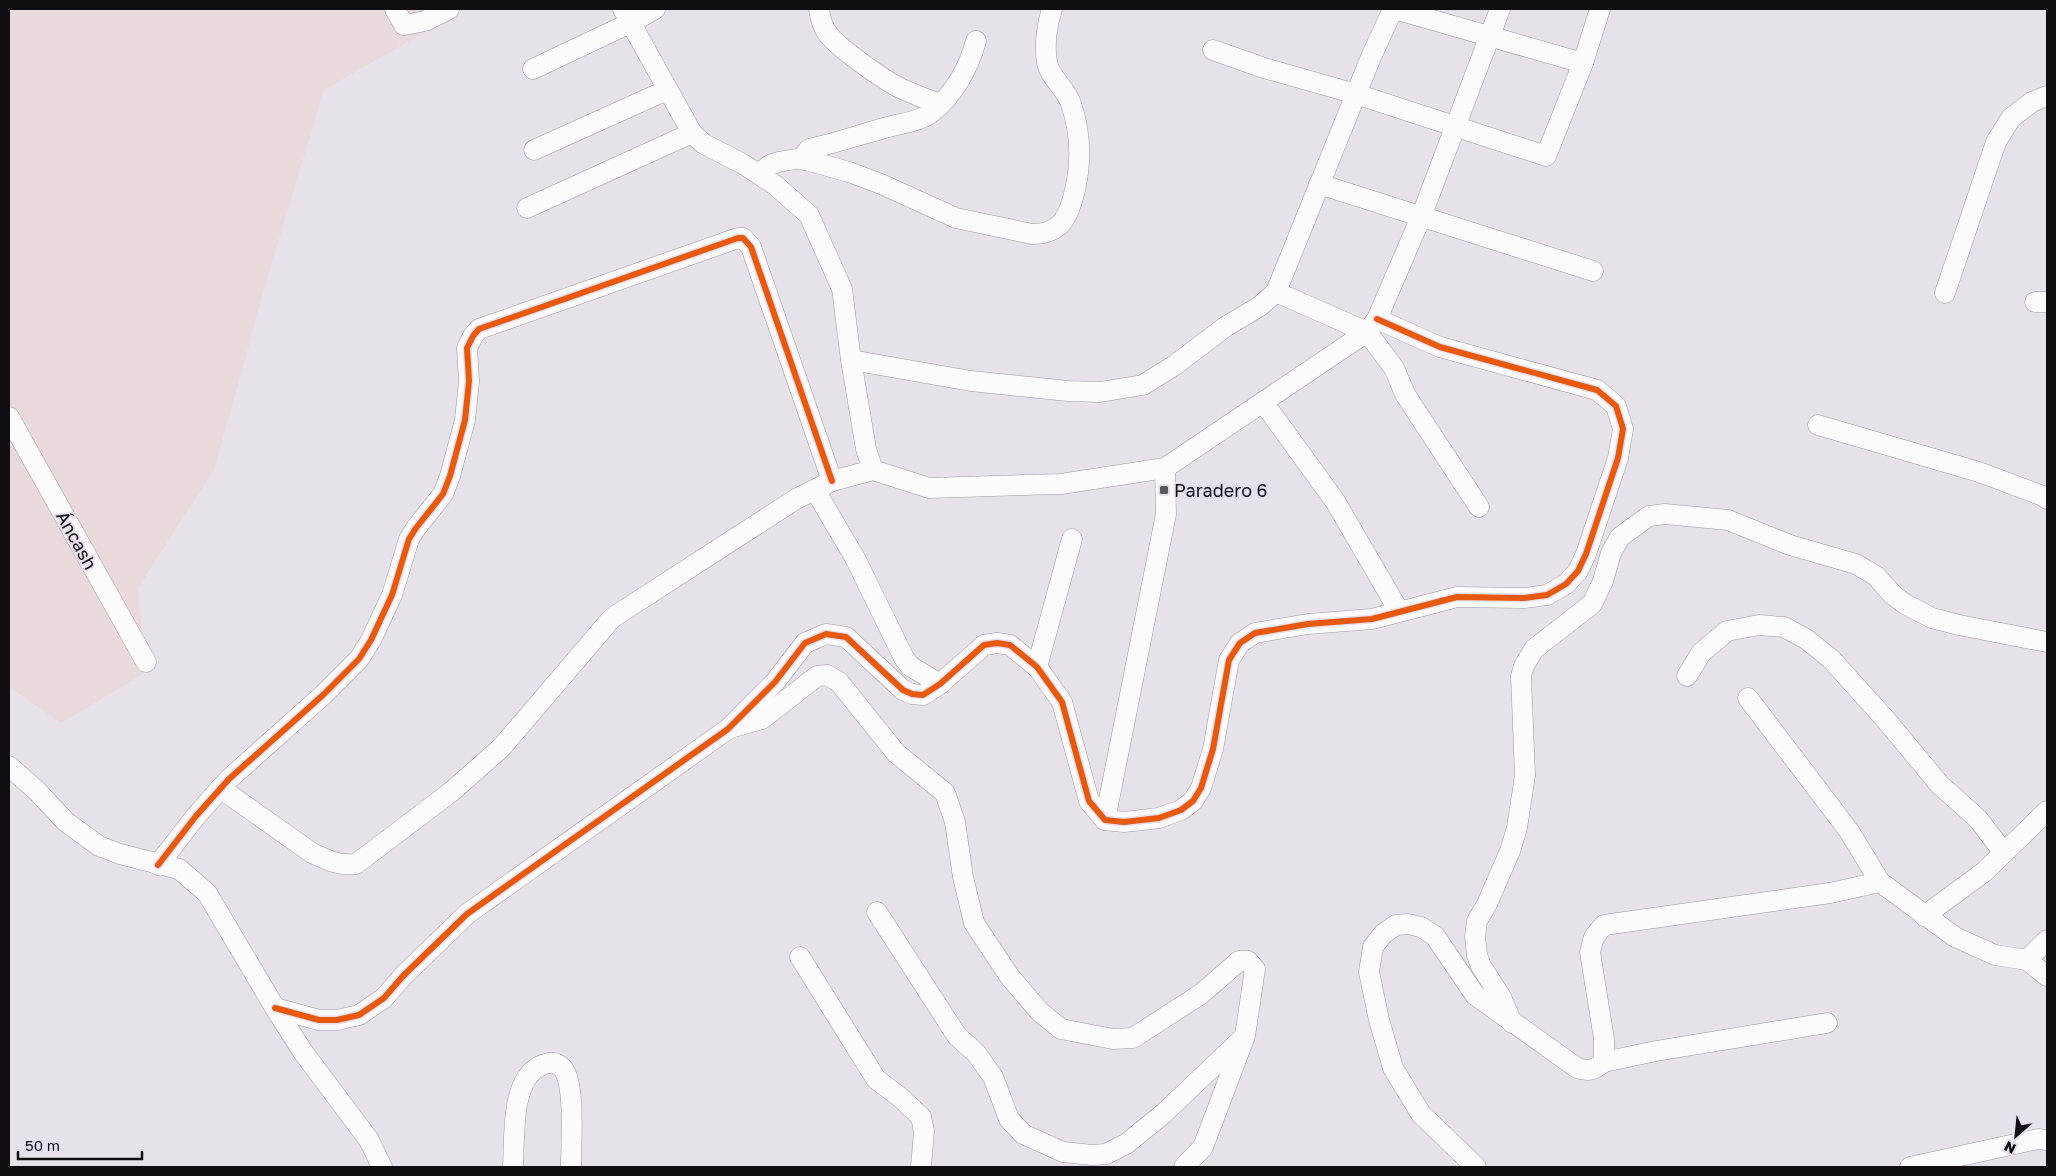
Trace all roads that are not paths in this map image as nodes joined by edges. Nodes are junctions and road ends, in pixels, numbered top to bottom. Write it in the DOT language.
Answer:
graph roads {
  1 [pos="449,9"];
  2 [pos="655,9"];
  3 [pos="819,9"];
  4 [pos="1052,9"];
  5 [pos="1393,9"];
  6 [pos="1500,9"];
  7 [pos="1600,9"];
  8 [pos="626,16"];
  9 [pos="399,17"];
  10 [pos="1490,37"];
  11 [pos="976,41"];
  12 [pos="1213,50"];
  13 [pos="1583,63"];
  14 [pos="533,69"];
  15 [pos="667,90"];
  16 [pos="1356,94"];
  17 [pos="2047,96"];
  18 [pos="940,104"];
  19 [pos="1456,127"];
  20 [pos="692,132"];
  21 [pos="534,150"];
  22 [pos="806,160"];
  23 [pos="759,174"];
  24 [pos="1319,184"];
  25 [pos="527,208"];
  26 [pos="1421,217"];
  27 [pos="1593,271"];
  28 [pos="1276,292"];
  29 [pos="1945,293"];
  30 [pos="1372,325"];
  31 [pos="851,360"];
  32 [pos="1263,402"];
  33 [pos="9,417"];
  34 [pos="1818,425"];
  35 [pos="1164,468"];
  36 [pos="873,470"];
  37 [pos="823,485"];
  38 [pos="2047,499"];
  39 [pos="1479,507"];
  40 [pos="1072,539"];
  41 [pos="1399,611"];
  42 [pos="2047,642"];
  43 [pos="146,662"];
  44 [pos="1037,667"];
  45 [pos="1687,676"];
  46 [pos="940,684"];
  47 [pos="1748,698"];
  48 [pos="728,729"];
  49 [pos="9,766"];
  50 [pos="220,788"];
  51 [pos="2047,811"];
  52 [pos="1105,820"];
  53 [pos="2004,853"];
  54 [pos="158,865"];
  55 [pos="1880,882"];
  56 [pos="877,912"];
  57 [pos="1924,916"];
  58 [pos="2047,940"];
  59 [pos="800,957"];
  60 [pos="2027,960"];
  61 [pos="2047,976"];
  62 [pos="275,1008"];
  63 [pos="1512,1023"];
  64 [pos="1828,1023"];
  65 [pos="1245,1036"];
  66 [pos="1604,1062"];
  67 [pos="2047,1140"];
  68 [pos="1975,1160"];
  69 [pos="382,1167"];
  70 [pos="513,1167"];
  71 [pos="571,1167"];
  72 [pos="921,1167"];
  73 [pos="1184,1167"];
  74 [pos="1476,1167"];
  75 [pos="1910,1167"];
  1 -- 9 [label="street"];
  2 -- 8 [label="street"];
  3 -- 18 [label="street"];
  4 -- 22 [label="street"];
  5 -- 10 [label="street"];
  5 -- 16 [label="street"];
  6 -- 10 [label="street"];
  7 -- 13 [label="street"];
  8 -- 14 [label="street"];
  8 -- 15 [label="street"];
  10 -- 13 [label="street"];
  10 -- 19 [label="street"];
  11 -- 18 [label="street"];
  12 -- 16 [label="street"];
  13 -- 19 [label="street"];
  15 -- 20 [label="street"];
  15 -- 21 [label="street"];
  16 -- 19 [label="street"];
  16 -- 24 [label="street"];
  17 -- 29 [label="street"];
  18 -- 22 [label="street"];
  19 -- 26 [label="street"];
  20 -- 23 [label="street"];
  20 -- 25 [label="street"];
  22 -- 23 [label="street"];
  23 -- 31 [label="street"];
  24 -- 26 [label="street"];
  24 -- 28 [label="street"];
  26 -- 27 [label="street"];
  26 -- 30 [label="street"];
  28 -- 30 [label="street"];
  28 -- 31 [label="street"];
  30 -- 32 [label="street"];
  30 -- 39 [label="street"];
  30 -- 41 [label="street"];
  31 -- 36 [label="street"];
  32 -- 35 [label="street"];
  32 -- 41 [label="street"];
  33 -- 43 [label="street, Áncash"];
  34 -- 38 [label="street"];
  35 -- 36 [label="street"];
  35 -- 52 [label="street"];
  36 -- 37 [label="street"];
  37 -- 46 [label="street"];
  37 -- 50 [label="street"];
  37 -- 50 [label="street"];
  40 -- 44 [label="street"];
  41 -- 52 [label="street"];
  42 -- 63 [label="street"];
  44 -- 46 [label="street"];
  44 -- 52 [label="street"];
  45 -- 53 [label="street"];
  46 -- 48 [label="street"];
  47 -- 55 [label="street"];
  48 -- 62 [label="street"];
  48 -- 65 [label="street"];
  49 -- 54 [label="street"];
  50 -- 54 [label="street"];
  51 -- 53 [label="street"];
  53 -- 57 [label="street"];
  54 -- 62 [label="street"];
  55 -- 57 [label="street"];
  55 -- 66 [label="street"];
  56 -- 65 [label="street"];
  57 -- 60 [label="street"];
  58 -- 60 [label="street"];
  59 -- 72 [label="street"];
  60 -- 61 [label="street"];
  62 -- 69 [label="street"];
  63 -- 66 [label="street"];
  63 -- 74 [label="street"];
  64 -- 66 [label="street"];
  65 -- 73 [label="street"];
  67 -- 68 [label="street"];
  68 -- 75 [label="street"];
  70 -- 71 [label="street"];
}
